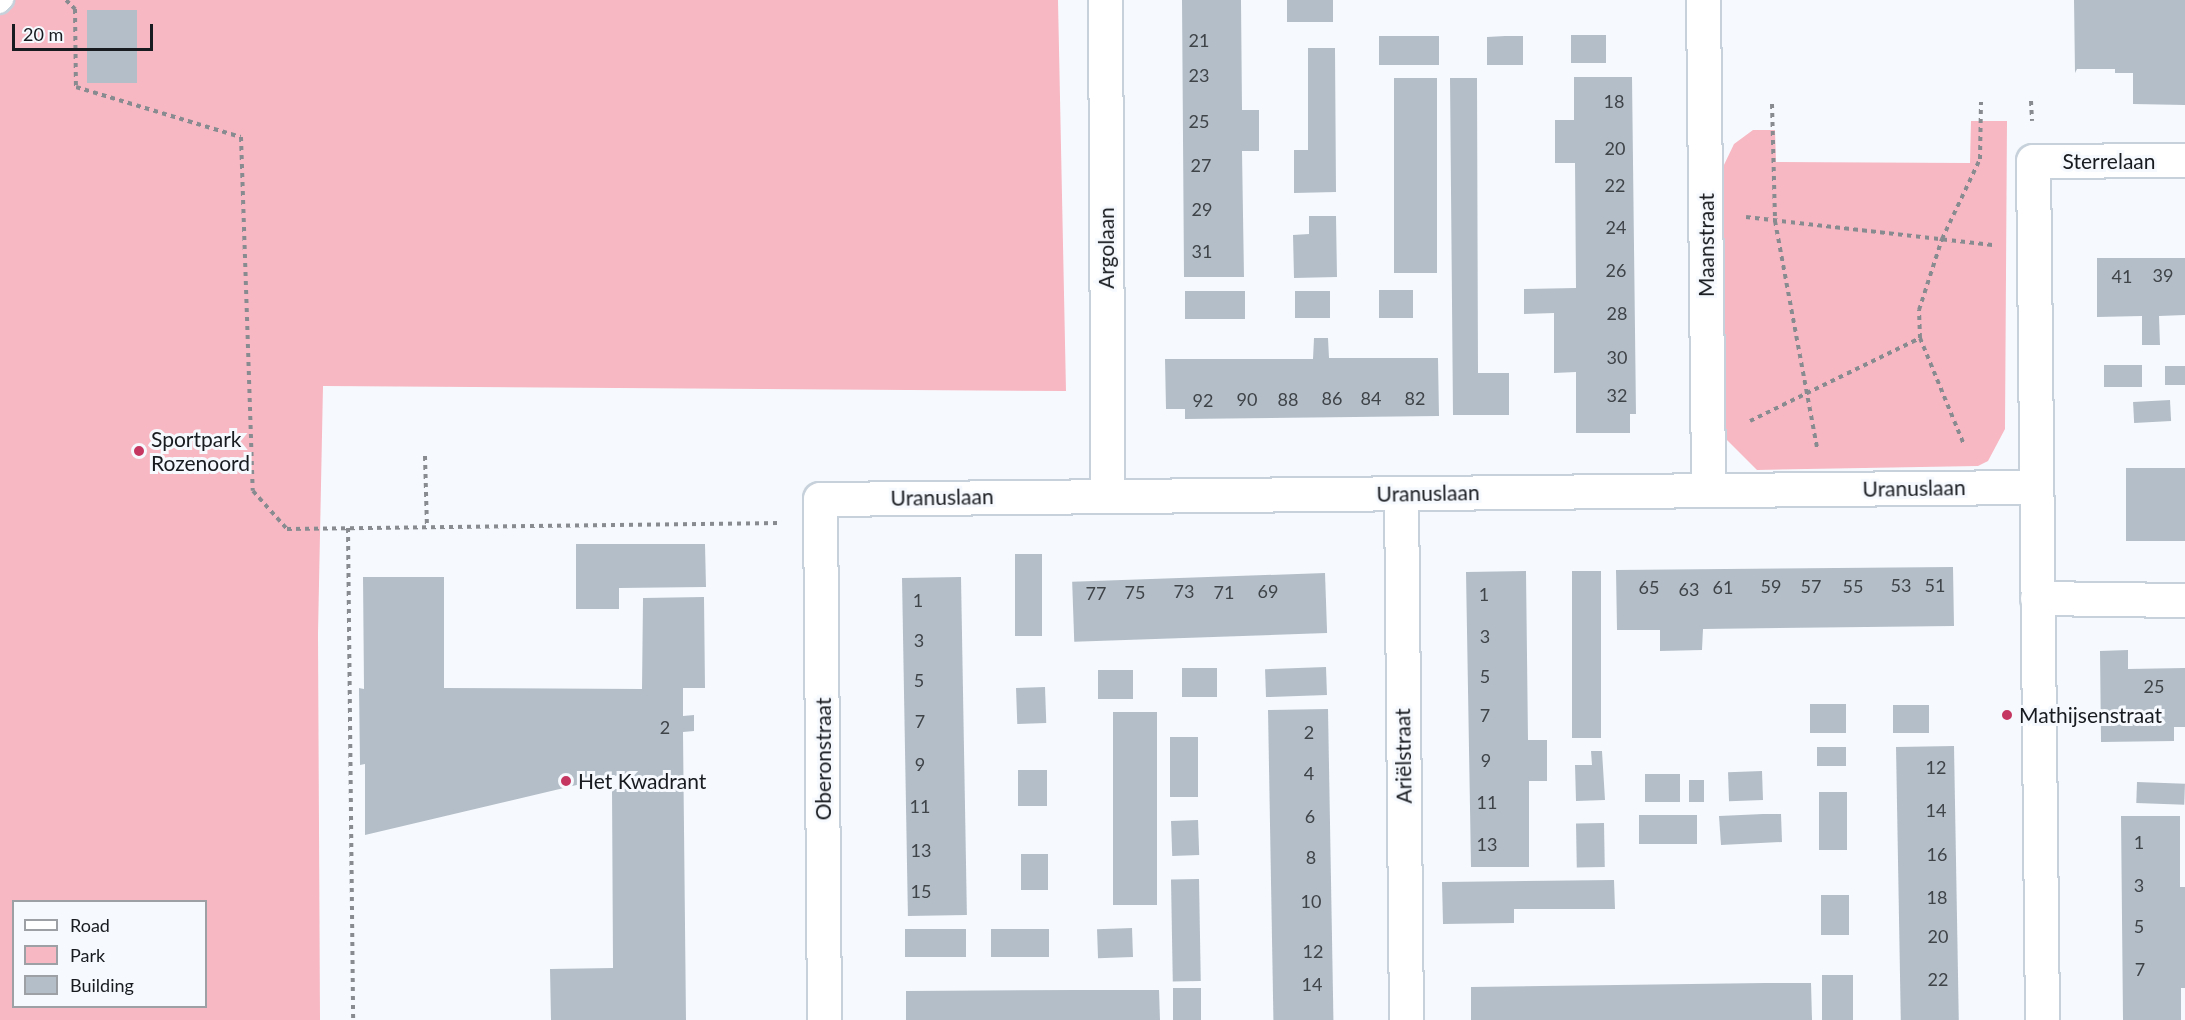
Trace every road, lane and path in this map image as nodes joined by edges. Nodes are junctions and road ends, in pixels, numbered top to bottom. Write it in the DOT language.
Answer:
graph roads {
  1 [pos="4,0"];
  2 [pos="66,0"];
  3 [pos="1104,0"];
  4 [pos="1703,0"];
  5 [pos="0,4"];
  6 [pos="1981,102"];
  7 [pos="1772,104"];
  8 [pos="2185,160"];
  9 [pos="1706,213"];
  10 [pos="1775,221"];
  11 [pos="1942,239"];
  12 [pos="2034,249"];
  13 [pos="1920,338"];
  14 [pos="1807,394"];
  15 [pos="1707,441"];
  16 [pos="425,456"];
  17 [pos="1973,487"];
  18 [pos="2036,487"];
  19 [pos="1825,489"];
  20 [pos="1708,490"];
  21 [pos="1401,493"];
  22 [pos="1108,496"];
  23 [pos="821,510"];
  24 [pos="348,528"];
  25 [pos="427,528"];
  26 [pos="2037,598"];
  27 [pos="2185,600"];
  28 [pos="353,1020"];
  29 [pos="825,1020"];
  30 [pos="1406,1020"];
  31 [pos="2042,1020"];
  1 -- 5 [label="lane"];
  2 -- 24 [label="path"];
  3 -- 22 [label="street, Argolaan"];
  4 -- 9 [label="street, Maanstraat"];
  6 -- 11 [label="path"];
  7 -- 10 [label="path"];
  8 -- 12 [label="street, Sterrelaan"];
  9 -- 10 [label="path"];
  9 -- 15 [label="street, Maanstraat"];
  10 -- 11 [label="path"];
  10 -- 14 [label="path"];
  11 -- 12 [label="path"];
  11 -- 13 [label="path"];
  12 -- 18 [label="street"];
  13 -- 14 [label="path"];
  13 -- 17 [label="path"];
  14 -- 15 [label="path"];
  14 -- 19 [label="path"];
  15 -- 20 [label="street, Maanstraat"];
  16 -- 25 [label="path"];
  17 -- 18 [label="street, Uranuslaan"];
  17 -- 19 [label="street, Uranuslaan"];
  18 -- 26 [label="street"];
  19 -- 20 [label="street, Uranuslaan"];
  20 -- 21 [label="street, Uranuslaan"];
  21 -- 22 [label="street, Uranuslaan"];
  21 -- 30 [label="street, Ariëlstraat"];
  22 -- 23 [label="street, Uranuslaan"];
  23 -- 25 [label="path"];
  23 -- 29 [label="street, Oberonstraat"];
  24 -- 25 [label="path"];
  24 -- 28 [label="path"];
  26 -- 27 [label="street"];
  26 -- 31 [label="street"];
}
